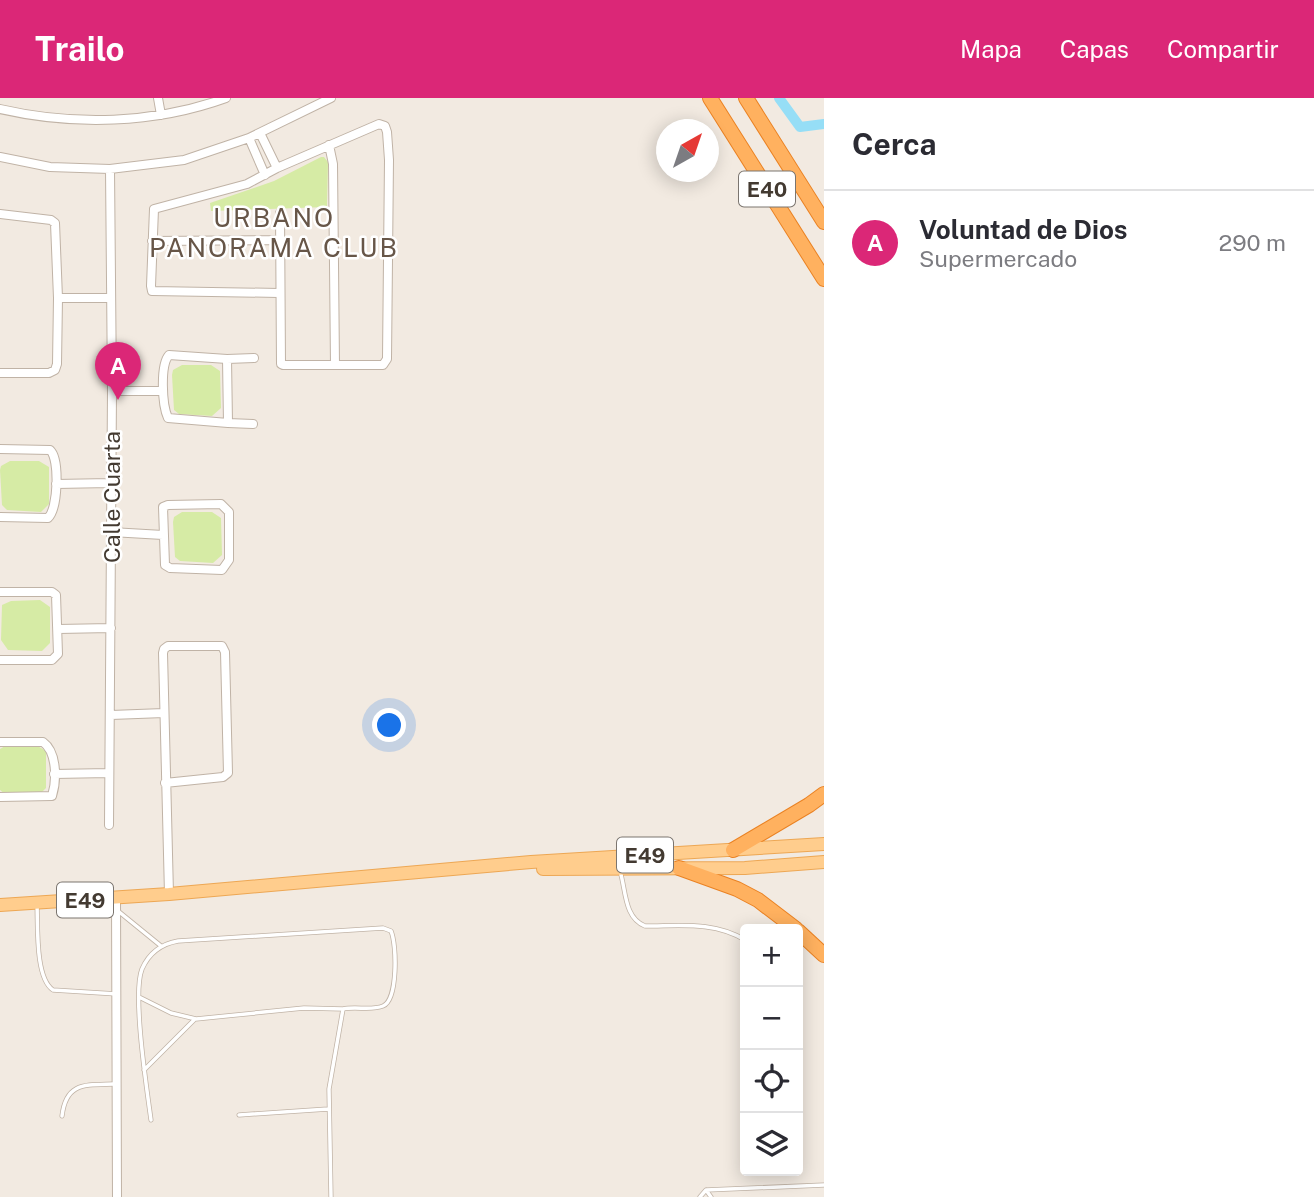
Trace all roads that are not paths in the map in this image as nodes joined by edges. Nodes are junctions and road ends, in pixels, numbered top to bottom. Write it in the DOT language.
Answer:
graph roads {
  1 [pos="158,98"];
  2 [pos="226,98"];
  3 [pos="331,98"];
  4 [pos="710,98"];
  5 [pos="746,98"];
  6 [pos="0,109"];
  7 [pos="161,115"];
  8 [pos="260,133"];
  9 [pos="249,138"];
  10 [pos="329,145"];
  11 [pos="0,157"];
  12 [pos="277,168"];
  13 [pos="110,169"];
  14 [pos="265,175"];
  15 [pos="280,213"];
  16 [pos="0,214"];
  17 [pos="824,222"];
  18 [pos="280,240"];
  19 [pos="152,241"];
  20 [pos="824,279"];
  21 [pos="279,293"];
  22 [pos="58,298"];
  23 [pos="110,298"];
  24 [pos="254,358"];
  25 [pos="227,359"];
  26 [pos="335,365"];
  27 [pos="0,373"];
  28 [pos="112,391"];
  29 [pos="163,391"];
  30 [pos="228,423"];
  31 [pos="253,424"];
  32 [pos="0,449"];
  33 [pos="110,483"];
  34 [pos="56,484"];
  35 [pos="0,517"];
  36 [pos="111,532"];
  37 [pos="163,535"];
  38 [pos="0,592"];
  39 [pos="111,628"];
  40 [pos="58,629"];
  41 [pos="0,660"];
  42 [pos="164,713"];
  43 [pos="111,715"];
  44 [pos="0,742"];
  45 [pos="109,773"];
  46 [pos="54,774"];
  47 [pos="164,783"];
  48 [pos="824,793"];
  49 [pos="0,797"];
  50 [pos="109,825"];
  51 [pos="824,844"];
  52 [pos="733,850"];
  53 [pos="824,862"];
  54 [pos="679,868"];
  55 [pos="465,869"];
  56 [pos="619,869"];
  57 [pos="169,894"];
  58 [pos="37,903"];
  59 [pos="116,904"];
  60 [pos="0,905"];
  61 [pos="789,924"];
  62 [pos="803,936"];
  63 [pos="740,937"];
  64 [pos="161,946"];
  65 [pos="824,955"];
  66 [pos="117,994"];
  67 [pos="139,997"];
  68 [pos="343,1009"];
  69 [pos="196,1019"];
  70 [pos="144,1069"];
  71 [pos="117,1084"];
  72 [pos="328,1109"];
  73 [pos="239,1115"];
  74 [pos="62,1116"];
  75 [pos="151,1119"];
  76 [pos="824,1185"];
  77 [pos="706,1190"];
  78 [pos="117,1197"];
  79 [pos="331,1197"];
  80 [pos="699,1197"];
  81 [pos="711,1197"];
  1 -- 7 [label="street"];
  2 -- 7 [label="street"];
  3 -- 8 [label="street"];
  4 -- 20 [label="highway, E40"];
  5 -- 17 [label="highway, E40"];
  6 -- 7 [label="street"];
  8 -- 9 [label="street"];
  8 -- 12 [label="street"];
  9 -- 13 [label="street"];
  9 -- 14 [label="street"];
  10 -- 12 [label="street"];
  10 -- 26 [label="street"];
  10 -- 26 [label="street"];
  11 -- 13 [label="street"];
  12 -- 14 [label="street"];
  13 -- 23 [label="street, Calle Cuarta"];
  14 -- 19 [label="street"];
  15 -- 18 [label="street"];
  16 -- 22 [label="street"];
  18 -- 19 [label="street"];
  18 -- 21 [label="street"];
  19 -- 21 [label="street"];
  21 -- 26 [label="street"];
  22 -- 23 [label="street"];
  22 -- 27 [label="street"];
  23 -- 28 [label="street, Calle Cuarta"];
  24 -- 25 [label="street"];
  25 -- 29 [label="street"];
  25 -- 30 [label="street"];
  28 -- 29 [label="street"];
  28 -- 33 [label="street, Calle Cuarta"];
  29 -- 30 [label="street"];
  30 -- 31 [label="street"];
  32 -- 34 [label="street"];
  33 -- 34 [label="street"];
  33 -- 36 [label="street, Calle Cuarta"];
  34 -- 35 [label="street"];
  36 -- 37 [label="street"];
  36 -- 39 [label="street, Calle Cuarta"];
  37 -- 37 [label="street"];
  38 -- 40 [label="street"];
  39 -- 40 [label="street"];
  39 -- 43 [label="street, Calle Cuarta"];
  40 -- 41 [label="street"];
  42 -- 43 [label="street"];
  42 -- 47 [label="street"];
  42 -- 47 [label="street"];
  43 -- 45 [label="street, Calle Cuarta"];
  44 -- 46 [label="street"];
  45 -- 46 [label="street"];
  45 -- 50 [label="street, Calle Cuarta"];
  46 -- 49 [label="street"];
  47 -- 57 [label="street"];
  48 -- 52 [label="highway"];
  51 -- 52 [label="main road, E49"];
  52 -- 55 [label="main road, E49"];
  53 -- 54 [label="main road, E49"];
  54 -- 56 [label="main road, E49"];
  54 -- 61 [label="highway"];
  55 -- 56 [label="main road, E49"];
  55 -- 57 [label="main road, E49"];
  56 -- 63 [label="lane"];
  57 -- 59 [label="main road, E49"];
  58 -- 59 [label="main road, E49"];
  58 -- 60 [label="main road, E49"];
  58 -- 66 [label="lane"];
  59 -- 64 [label="lane"];
  59 -- 66 [label="street"];
  62 -- 65 [label="highway"];
  64 -- 67 [label="lane"];
  64 -- 68 [label="lane"];
  66 -- 71 [label="street"];
  67 -- 69 [label="lane"];
  67 -- 70 [label="lane"];
  68 -- 69 [label="lane"];
  68 -- 72 [label="lane"];
  69 -- 70 [label="lane"];
  70 -- 75 [label="lane"];
  71 -- 74 [label="lane"];
  71 -- 78 [label="street"];
  72 -- 73 [label="lane"];
  72 -- 79 [label="lane"];
  76 -- 77 [label="lane"];
  77 -- 80 [label="lane"];
  77 -- 81 [label="lane"];
}
